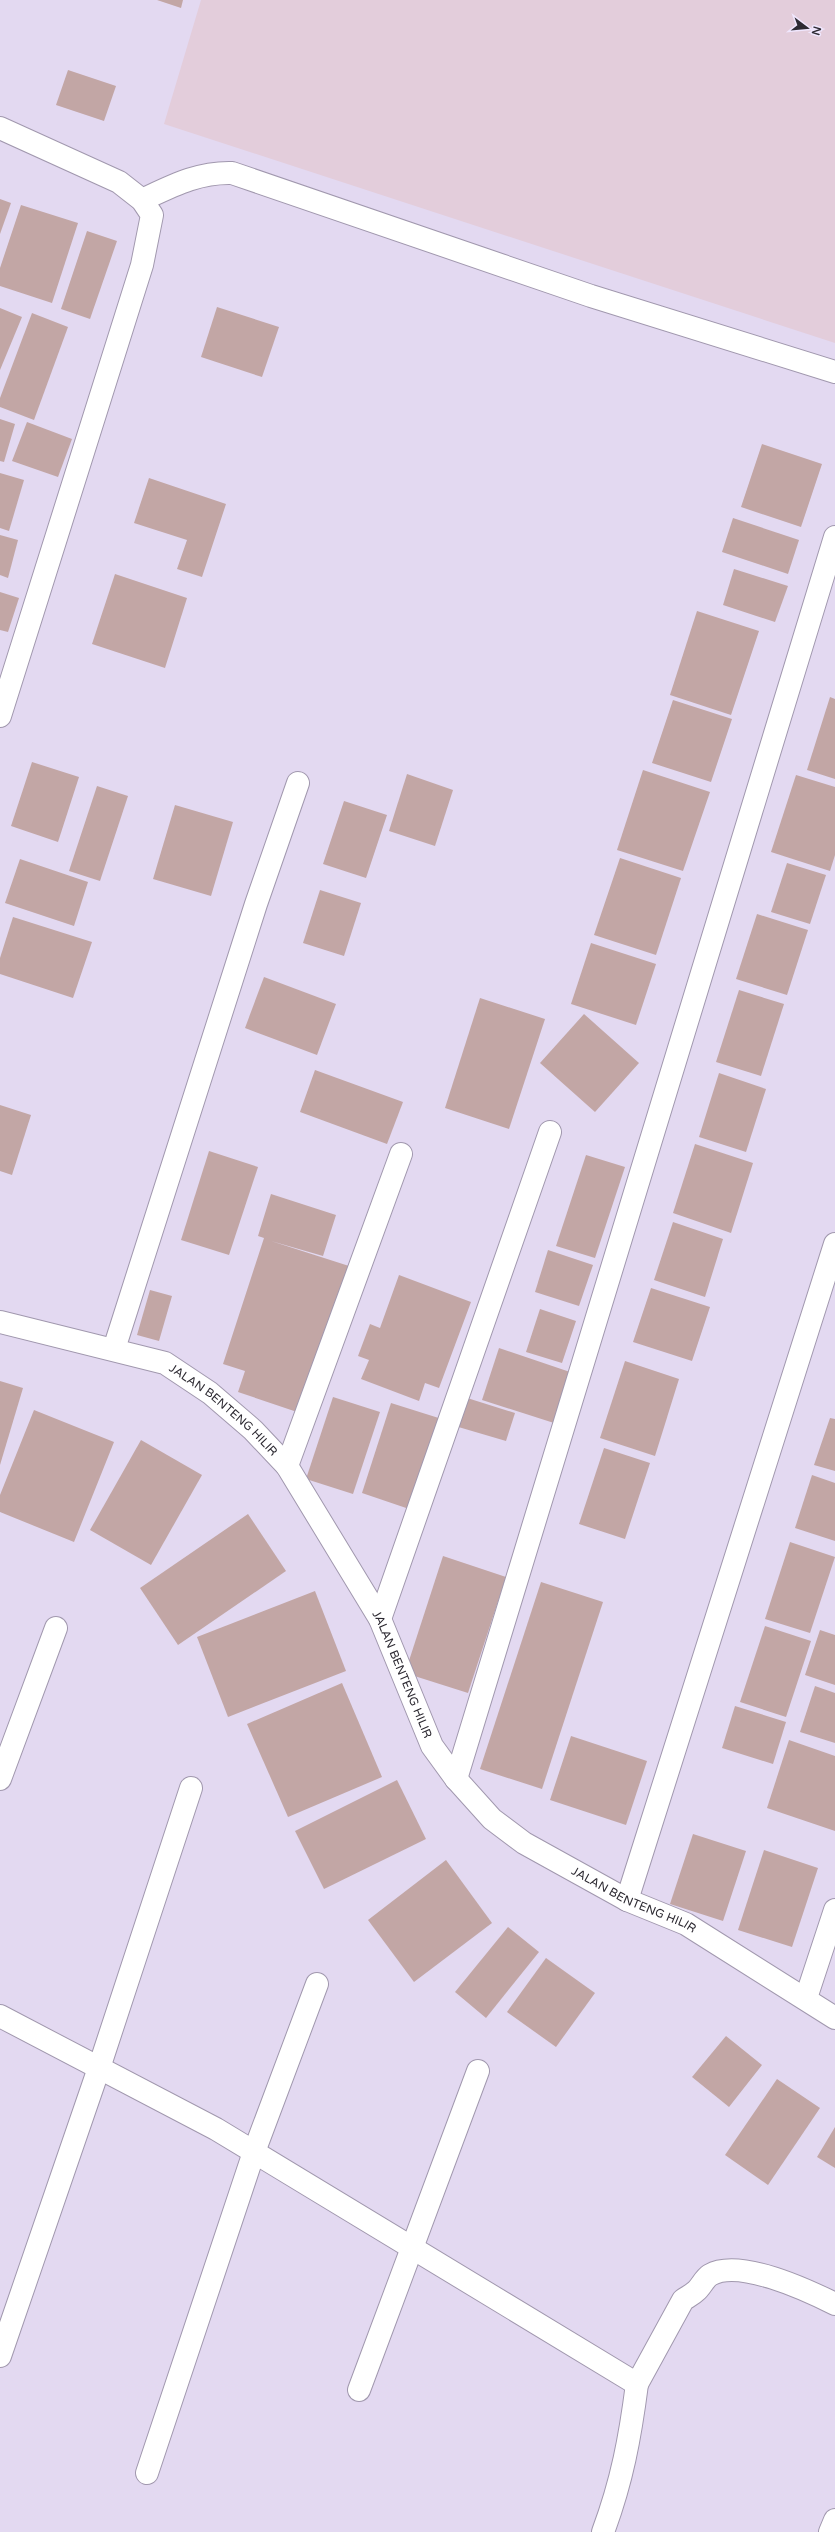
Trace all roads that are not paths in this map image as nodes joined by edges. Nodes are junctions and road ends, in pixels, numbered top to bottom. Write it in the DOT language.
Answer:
graph roads {
  1 [pos="0,128"];
  2 [pos="142,200"];
  3 [pos="835,372"];
  4 [pos="835,537"];
  5 [pos="0,716"];
  6 [pos="298,783"];
  7 [pos="550,1132"];
  8 [pos="401,1154"];
  9 [pos="835,1244"];
  10 [pos="0,1322"];
  11 [pos="114,1349"];
  12 [pos="287,1466"];
  13 [pos="380,1619"];
  14 [pos="56,1628"];
  15 [pos="0,1779"];
  16 [pos="456,1779"];
  17 [pos="191,1788"];
  18 [pos="627,1900"];
  19 [pos="835,1910"];
  20 [pos="317,1984"];
  21 [pos="806,1998"];
  22 [pos="0,2016"];
  23 [pos="835,2018"];
  24 [pos="99,2068"];
  25 [pos="478,2071"];
  26 [pos="254,2152"];
  27 [pos="412,2248"];
  28 [pos="835,2304"];
  29 [pos="0,2356"];
  30 [pos="637,2384"];
  31 [pos="359,2390"];
  32 [pos="147,2472"];
  33 [pos="835,2520"];
  34 [pos="603,2532"];
  35 [pos="830,2532"];
  1 -- 2 [label="street"];
  2 -- 3 [label="street"];
  2 -- 5 [label="street"];
  4 -- 16 [label="street"];
  6 -- 11 [label="street"];
  7 -- 13 [label="street"];
  8 -- 12 [label="street"];
  9 -- 18 [label="street"];
  10 -- 11 [label="street, JALAN BENTENG HILIR"];
  11 -- 12 [label="street, JALAN BENTENG HILIR"];
  12 -- 13 [label="street, JALAN BENTENG HILIR"];
  13 -- 16 [label="street, JALAN BENTENG HILIR"];
  14 -- 15 [label="street"];
  16 -- 18 [label="street, JALAN BENTENG HILIR"];
  17 -- 24 [label="street"];
  18 -- 21 [label="street, JALAN BENTENG HILIR"];
  19 -- 21 [label="street"];
  20 -- 26 [label="street"];
  21 -- 23 [label="street, JALAN BENTENG HILIR"];
  22 -- 24 [label="street"];
  24 -- 26 [label="street"];
  24 -- 29 [label="street"];
  25 -- 27 [label="street"];
  26 -- 27 [label="street"];
  26 -- 32 [label="street"];
  27 -- 30 [label="street"];
  27 -- 31 [label="street"];
  28 -- 30 [label="street"];
  30 -- 34 [label="street"];
  33 -- 35 [label="street"];
}
